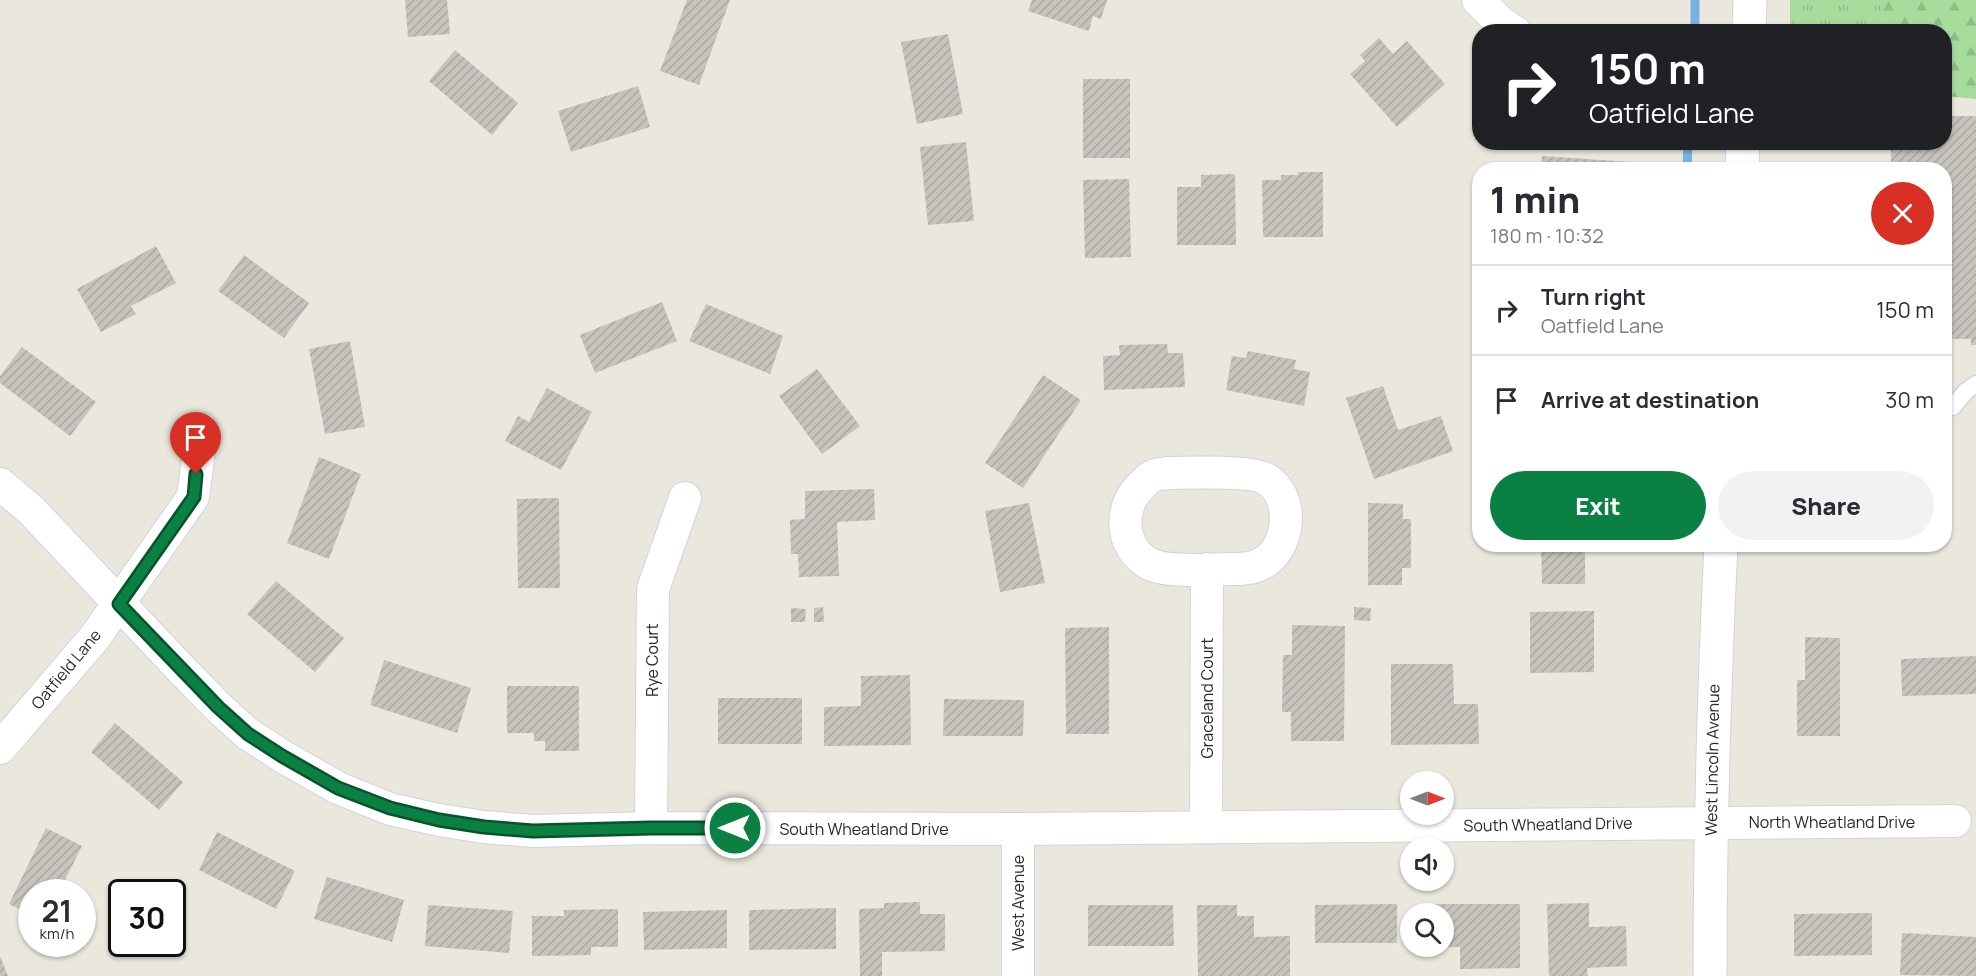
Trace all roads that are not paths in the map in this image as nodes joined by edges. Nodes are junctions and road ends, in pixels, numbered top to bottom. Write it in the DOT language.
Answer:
graph roads {
  1 [pos="1478,0"];
  2 [pos="1750,0"];
  3 [pos="1504,24"];
  4 [pos="1749,24"];
  5 [pos="1976,384"];
  6 [pos="1953,408"];
  7 [pos="202,429"];
  8 [pos="0,484"];
  9 [pos="685,498"];
  10 [pos="1721,552"];
  11 [pos="1207,569"];
  12 [pos="119,604"];
  13 [pos="0,748"];
  14 [pos="1955,821"];
  15 [pos="1710,822"];
  16 [pos="1206,827"];
  17 [pos="651,828"];
  18 [pos="1018,830"];
  19 [pos="1018,976"];
  20 [pos="1710,976"];
  1 -- 3 [label="street"];
  2 -- 4 [label="street"];
  5 -- 6 [label="lane"];
  7 -- 12 [label="street, Oatfield Lane"];
  8 -- 12 [label="street, South Wheatland Drive"];
  9 -- 17 [label="street, Rye Court"];
  10 -- 15 [label="street, West Lincoln Avenue"];
  11 -- 11 [label="street"];
  11 -- 16 [label="street, Graceland Court"];
  12 -- 13 [label="street, Oatfield Lane"];
  12 -- 17 [label="street, South Wheatland Drive"];
  14 -- 15 [label="street, North Wheatland Drive"];
  15 -- 16 [label="street, South Wheatland Drive"];
  15 -- 20 [label="street, West Lincoln Avenue"];
  16 -- 18 [label="street, South Wheatland Drive"];
  17 -- 18 [label="street, South Wheatland Drive"];
  18 -- 19 [label="street, West Avenue"];
}
